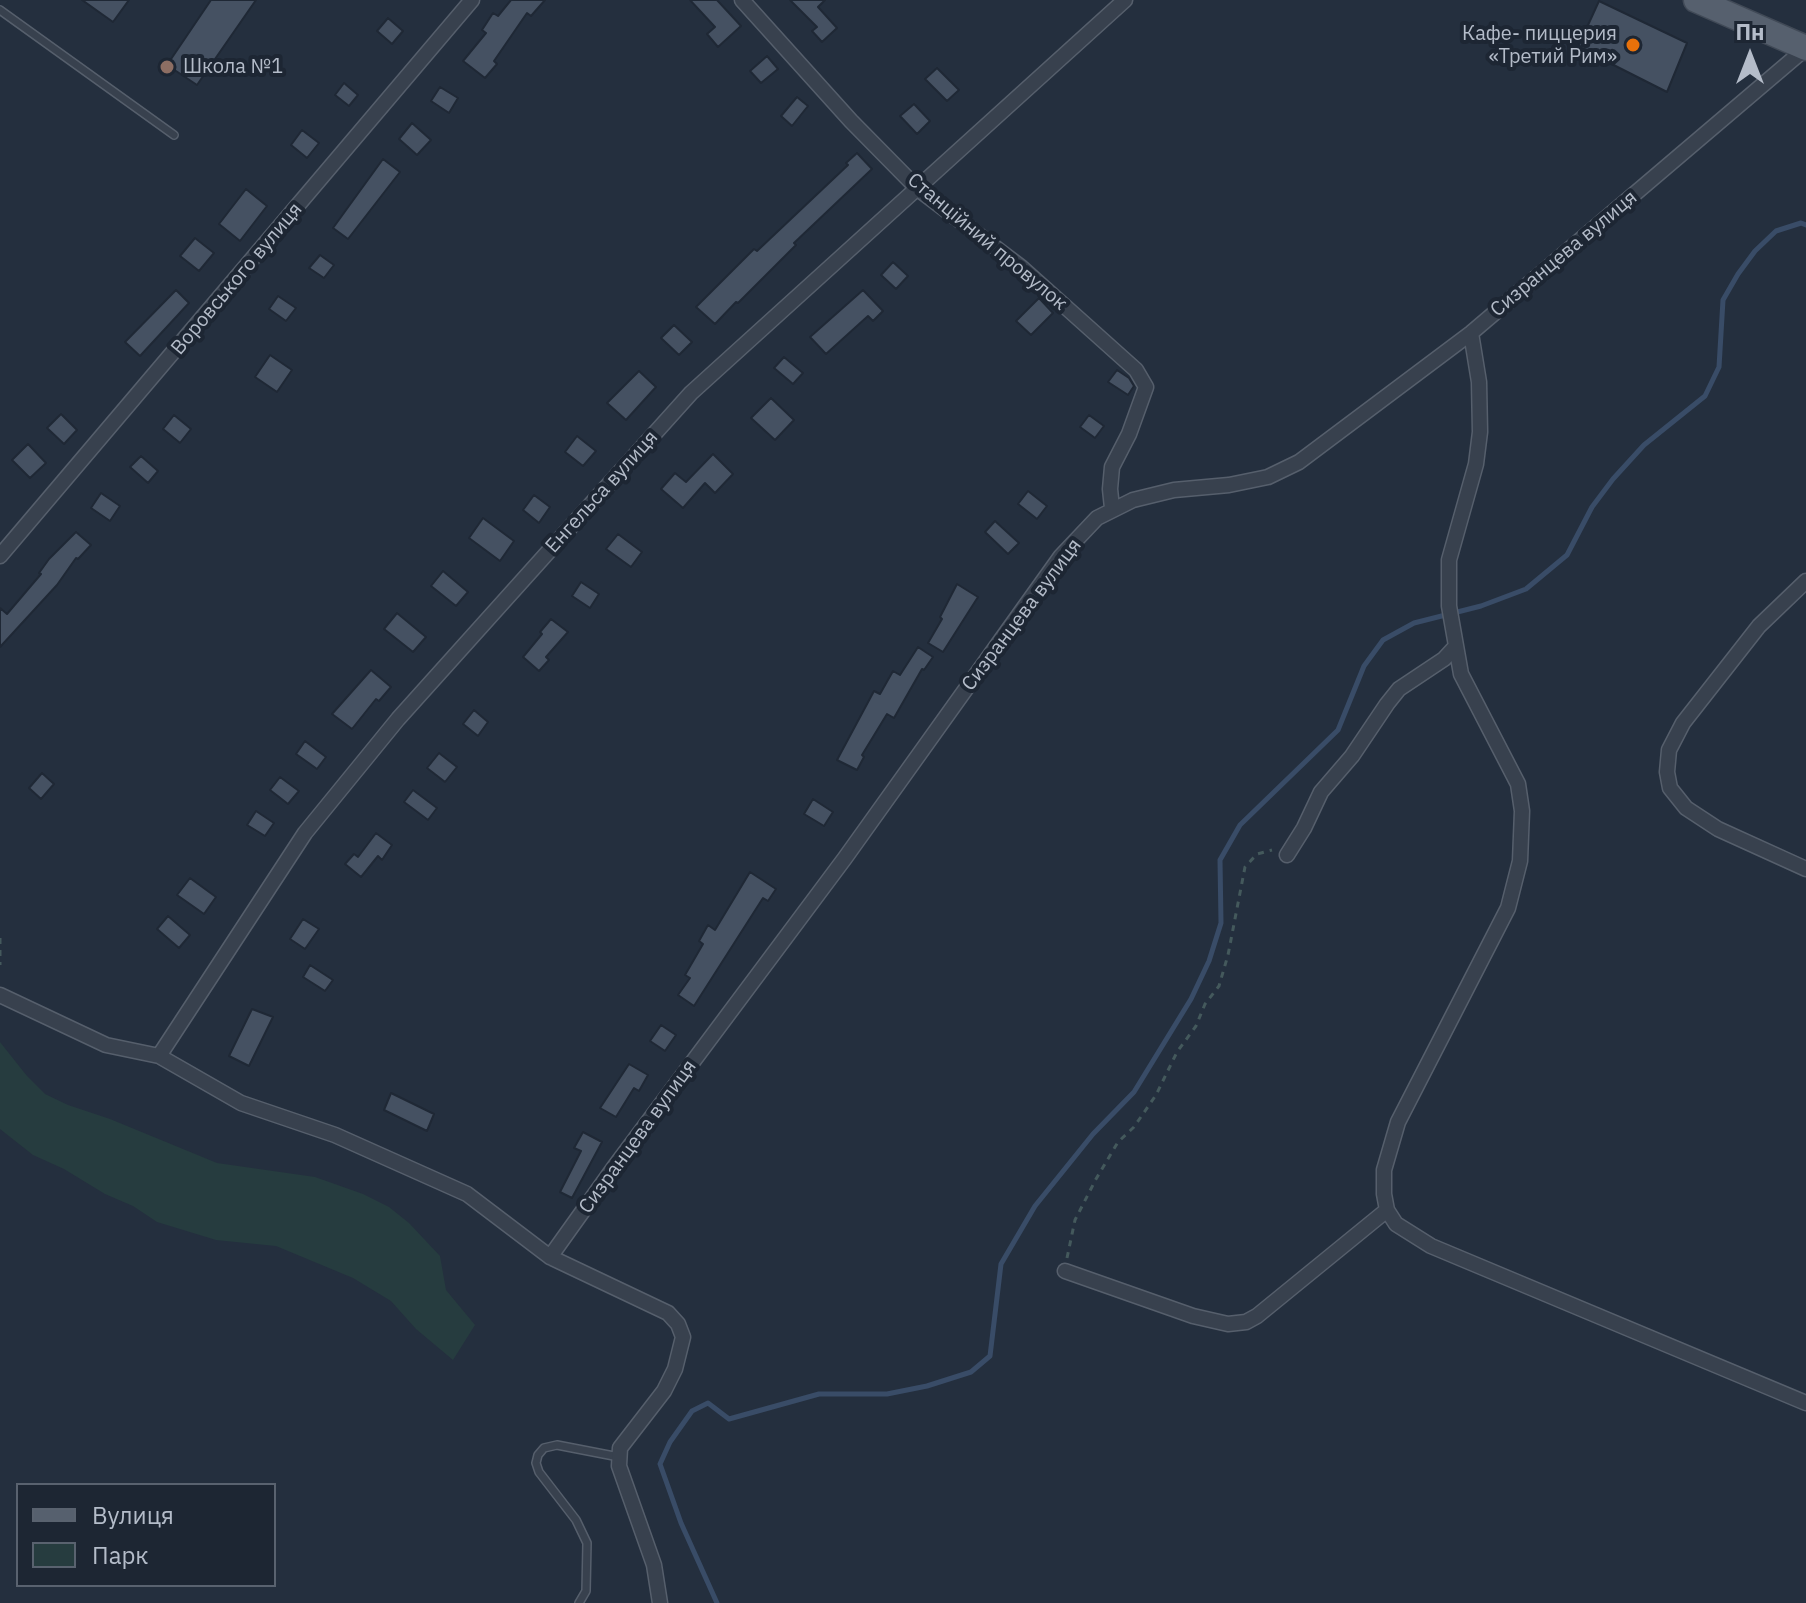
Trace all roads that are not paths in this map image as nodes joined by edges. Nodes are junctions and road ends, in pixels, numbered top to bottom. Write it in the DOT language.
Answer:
graph roads {
  1 [pos="472,0"];
  2 [pos="742,0"];
  3 [pos="1125,0"];
  4 [pos="1696,0"];
  5 [pos="0,10"];
  6 [pos="1806,48"];
  7 [pos="174,135"];
  8 [pos="918,189"];
  9 [pos="1471,333"];
  10 [pos="1112,508"];
  11 [pos="0,556"];
  12 [pos="1806,581"];
  13 [pos="1456,646"];
  14 [pos="1287,855"];
  15 [pos="1806,869"];
  16 [pos="0,995"];
  17 [pos="159,1056"];
  18 [pos="1387,1210"];
  19 [pos="550,1257"];
  20 [pos="1065,1271"];
  21 [pos="1806,1403"];
  22 [pos="619,1457"];
  23 [pos="579,1603"];
  24 [pos="660,1603"];
  1 -- 11 [label="street, Воровського вулиця"];
  2 -- 8 [label="street, Станційний провулок"];
  3 -- 8 [label="street, Енгельса вулиця"];
  4 -- 6 [label="main road"];
  5 -- 7 [label="lane"];
  6 -- 9 [label="street, Сизранцева вулиця"];
  8 -- 10 [label="street, Станційний провулок"];
  8 -- 17 [label="street, Енгельса вулиця"];
  9 -- 10 [label="street, Сизранцева вулиця"];
  9 -- 13 [label="street"];
  10 -- 19 [label="street, Сизранцева вулиця"];
  12 -- 15 [label="street"];
  13 -- 14 [label="street"];
  13 -- 18 [label="street"];
  16 -- 17 [label="street"];
  17 -- 19 [label="street"];
  18 -- 20 [label="street"];
  18 -- 21 [label="street"];
  19 -- 22 [label="street"];
  22 -- 23 [label="lane"];
  22 -- 24 [label="street"];
}
